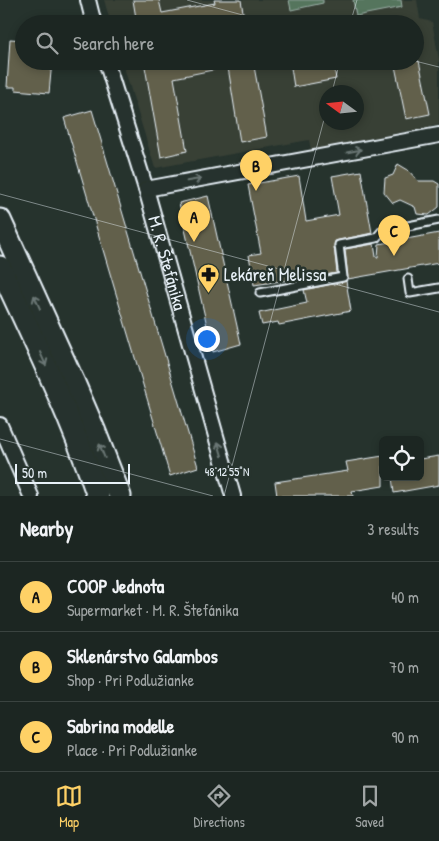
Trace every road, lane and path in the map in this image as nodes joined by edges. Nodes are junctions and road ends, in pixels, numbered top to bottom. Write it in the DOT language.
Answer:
graph roads {
  1 [pos="88,0"];
  2 [pos="92,15"];
  3 [pos="109,70"];
  4 [pos="439,135"];
  5 [pos="146,189"];
  6 [pos="0,220"];
  7 [pos="439,220"];
  8 [pos="0,267"];
  9 [pos="408,279"];
  10 [pos="439,288"];
  11 [pos="260,293"];
  12 [pos="0,425"];
  13 [pos="31,496"];
  14 [pos="98,496"];
  15 [pos="120,496"];
  16 [pos="233,496"];
  1 -- 2 [label="street"];
  3 -- 5 [label="street, M. R. Štefánika"];
  5 -- 4 [label="street, one-way"];
  16 -- 5 [label="street, M. R. Štefánika, one-way"];
  15 -- 6 [label="main road, one-way"];
  7 -- 11 [label="lane"];
  8 -- 14 [label="main road, one-way"];
  9 -- 10 [label="lane"];
  12 -- 13 [label="street"];
}
